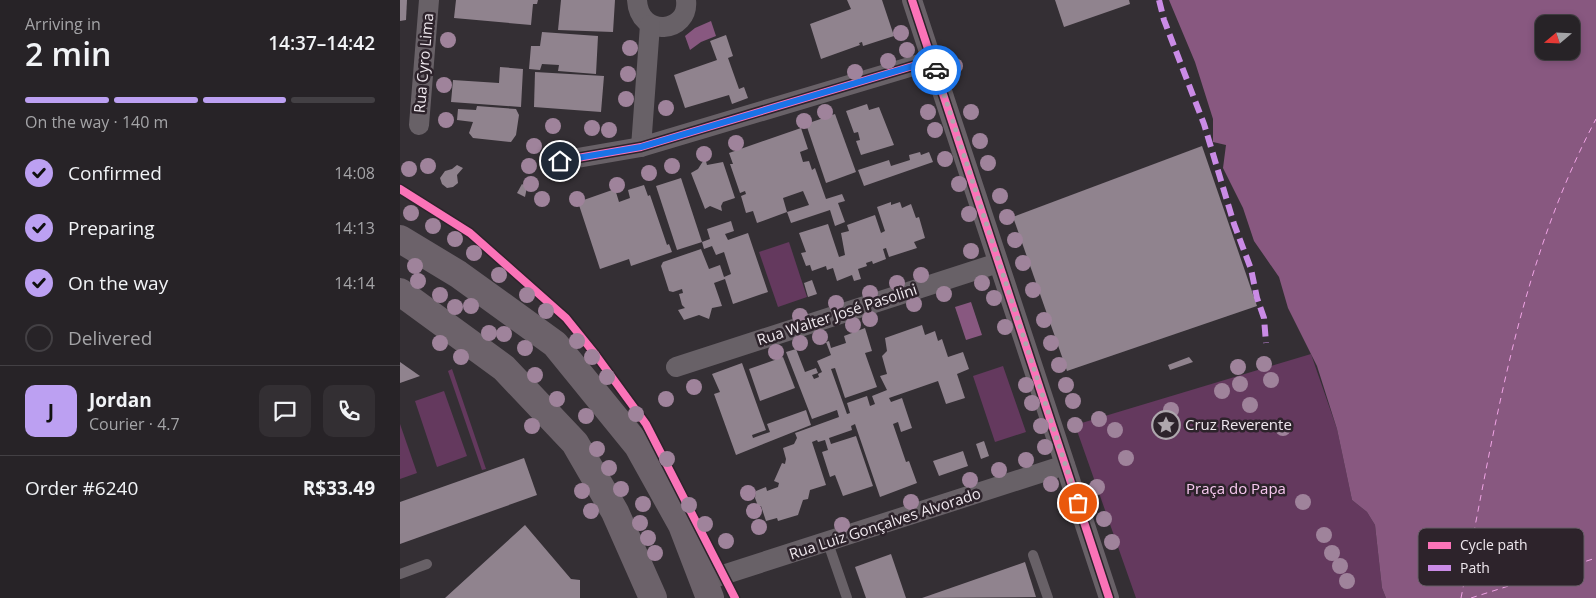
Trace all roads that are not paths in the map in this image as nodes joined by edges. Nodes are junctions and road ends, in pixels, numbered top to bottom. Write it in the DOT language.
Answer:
graph roads {
  1 [pos="429,0"];
  2 [pos="637,0"];
  3 [pos="686,0"];
  4 [pos="912,0"];
  5 [pos="650,25"];
  6 [pos="933,60"];
  7 [pos="419,125"];
  8 [pos="641,147"];
  9 [pos="560,161"];
  10 [pos="400,239"];
  11 [pos="998,263"];
  12 [pos="400,292"];
  13 [pos="676,367"];
  14 [pos="1065,465"];
  15 [pos="828,543"];
  16 [pos="1033,555"];
  17 [pos="426,564"];
  18 [pos="400,574"];
  19 [pos="707,590"];
  20 [pos="653,598"];
  21 [pos="847,598"];
  22 [pos="1048,598"];
  23 [pos="1109,598"];
  1 -- 7 [label="street, Rua Cyro Lima"];
  2 -- 5 [label="street"];
  3 -- 5 [label="street"];
  4 -- 6 [label="street"];
  5 -- 8 [label="street"];
  6 -- 8 [label="street"];
  6 -- 11 [label="street"];
  8 -- 9 [label="street"];
  10 -- 19 [label="main road"];
  11 -- 13 [label="street, Rua Walter José Pasolini"];
  11 -- 14 [label="street"];
  12 -- 20 [label="main road"];
  14 -- 15 [label="street, Rua Luiz Gonçalves Alvorado"];
  14 -- 23 [label="street"];
  15 -- 19 [label="street, Rua Luiz Gonçalves Alvorado"];
  15 -- 21 [label="lane"];
  16 -- 22 [label="lane"];
  17 -- 18 [label="lane"];
}
